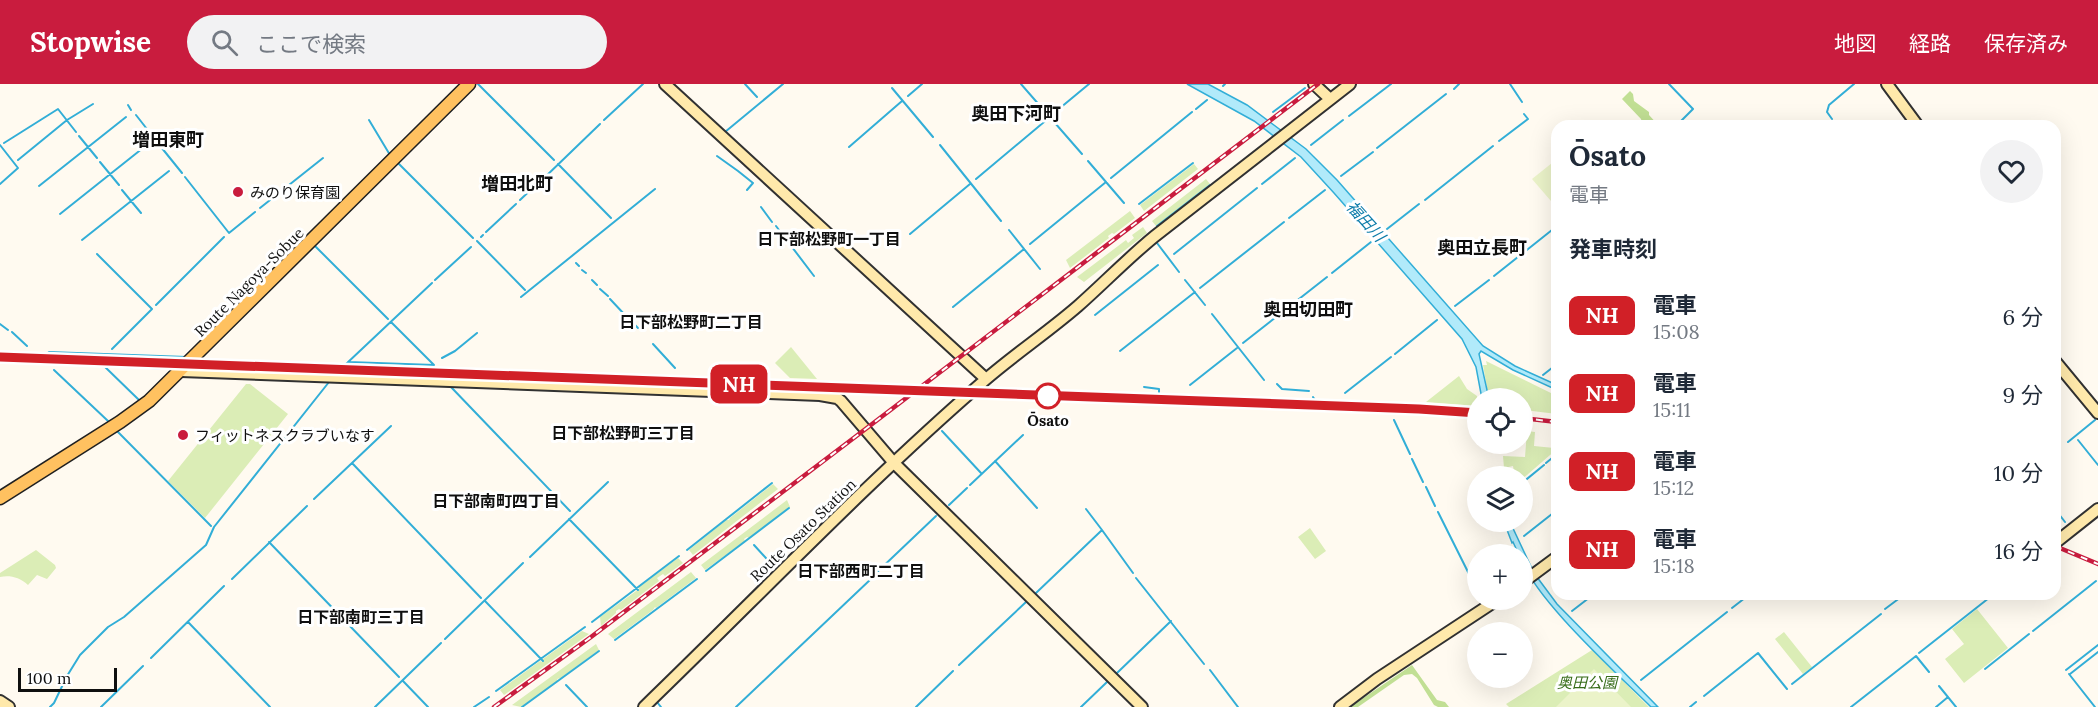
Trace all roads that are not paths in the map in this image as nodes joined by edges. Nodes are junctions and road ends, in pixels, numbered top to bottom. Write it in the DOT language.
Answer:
graph roads {
  1 [pos="470,84"];
  2 [pos="665,84"];
  3 [pos="1314,84"];
  4 [pos="1350,84"];
  5 [pos="1887,84"];
  6 [pos="1330,99"];
  7 [pos="1914,120"];
  8 [pos="2061,368"];
  9 [pos="181,371"];
  10 [pos="986,379"];
  11 [pos="2098,413"];
  12 [pos="894,464"];
  13 [pos="0,498"];
  14 [pos="2098,509"];
  15 [pos="2061,538"];
  16 [pos="1551,562"];
  17 [pos="1533,575"];
  18 [pos="1482,610"];
  19 [pos="0,701"];
  20 [pos="9,707"];
  21 [pos="644,707"];
  22 [pos="1142,707"];
  23 [pos="1340,707"];
  1 -- 9 [label="main road, Route Nagoya-Sobue"];
  2 -- 10 [label="street"];
  3 -- 6 [label="street"];
  4 -- 6 [label="street, Route Osato Station"];
  5 -- 7 [label="street"];
  6 -- 10 [label="street, Route Osato Station"];
  8 -- 11 [label="street"];
  9 -- 12 [label="street"];
  9 -- 13 [label="main road, Route Nagoya-Sobue"];
  10 -- 12 [label="street, Route Osato Station"];
  12 -- 21 [label="street, Route Osato Station"];
  12 -- 22 [label="street"];
  14 -- 15 [label="street"];
  16 -- 17 [label="street"];
  18 -- 23 [label="street"];
  19 -- 20 [label="street"];
}
